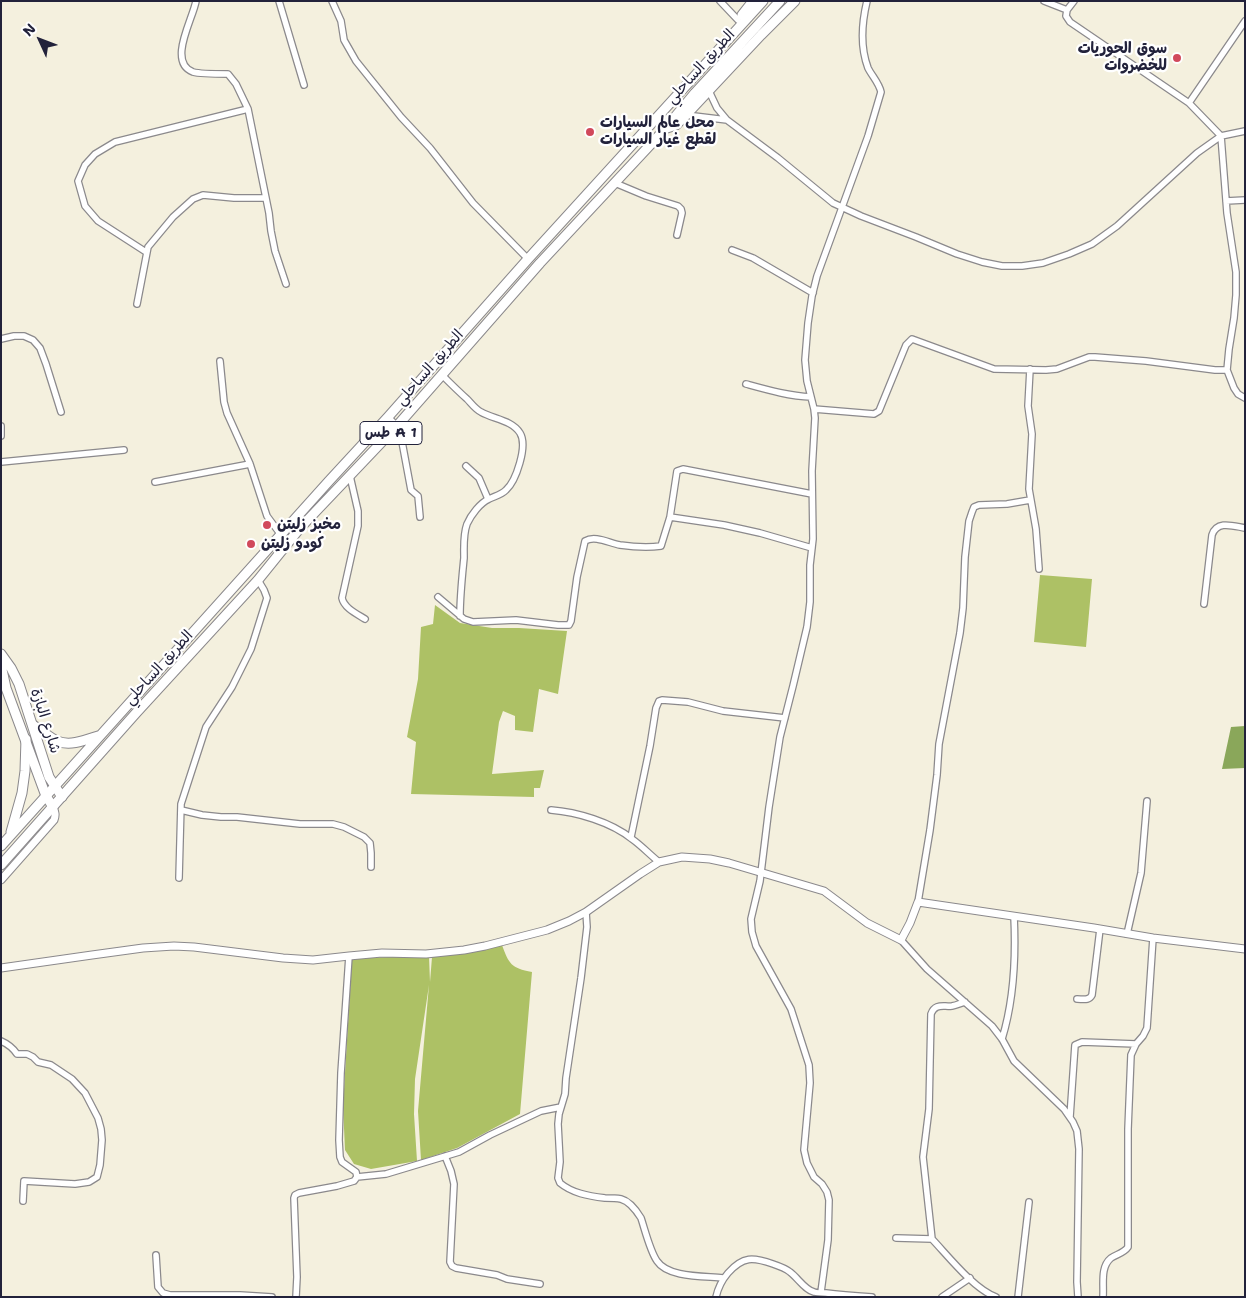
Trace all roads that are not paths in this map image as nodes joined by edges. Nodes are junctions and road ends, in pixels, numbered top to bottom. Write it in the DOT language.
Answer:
graph roads {
  1 [pos="196,1"];
  2 [pos="279,1"];
  3 [pos="332,1"];
  4 [pos="720,1"];
  5 [pos="753,1"];
  6 [pos="763,1"];
  7 [pos="780,1"];
  8 [pos="795,1"];
  9 [pos="868,1"];
  10 [pos="1044,1"];
  11 [pos="1074,1"];
  12 [pos="1067,10"];
  13 [pos="738,20"];
  14 [pos="1245,22"];
  15 [pos="730,36"];
  16 [pos="304,85"];
  17 [pos="710,91"];
  18 [pos="1189,103"];
  19 [pos="248,109"];
  20 [pos="686,115"];
  21 [pos="727,120"];
  22 [pos="665,129"];
  23 [pos="1245,131"];
  24 [pos="1221,136"];
  25 [pos="615,183"];
  26 [pos="266,198"];
  27 [pos="1245,200"];
  28 [pos="1226,201"];
  29 [pos="841,208"];
  30 [pos="677,235"];
  31 [pos="732,250"];
  32 [pos="146,252"];
  33 [pos="528,259"];
  34 [pos="286,284"];
  35 [pos="813,293"];
  36 [pos="137,304"];
  37 [pos="1,339"];
  38 [pos="220,361"];
  39 [pos="1030,370"];
  40 [pos="1227,370"];
  41 [pos="442,375"];
  42 [pos="746,384"];
  43 [pos="811,398"];
  44 [pos="1245,398"];
  45 [pos="814,409"];
  46 [pos="62,412"];
  47 [pos="388,417"];
  48 [pos="1,426"];
  49 [pos="398,426"];
  50 [pos="1,436"];
  51 [pos="124,450"];
  52 [pos="1,462"];
  53 [pos="250,464"];
  54 [pos="466,466"];
  55 [pos="350,476"];
  56 [pos="329,481"];
  57 [pos="155,482"];
  58 [pos="337,489"];
  59 [pos="812,494"];
  60 [pos="488,499"];
  61 [pos="1030,500"];
  62 [pos="420,517"];
  63 [pos="670,517"];
  64 [pos="1245,528"];
  65 [pos="281,534"];
  66 [pos="812,548"];
  67 [pos="1039,569"];
  68 [pos="258,580"];
  69 [pos="438,597"];
  70 [pos="1204,604"];
  71 [pos="460,616"];
  72 [pos="365,619"];
  73 [pos="1,654"];
  74 [pos="1,665"];
  75 [pos="785,718"];
  76 [pos="33,725"];
  77 [pos="102,735"];
  78 [pos="26,739"];
  79 [pos="54,786"];
  80 [pos="46,796"];
  81 [pos="62,797"];
  82 [pos="1147,801"];
  83 [pos="53,807"];
  84 [pos="181,810"];
  85 [pos="550,810"];
  86 [pos="10,836"];
  87 [pos="631,838"];
  88 [pos="1,846"];
  89 [pos="659,862"];
  90 [pos="1,865"];
  91 [pos="370,867"];
  92 [pos="760,872"];
  93 [pos="179,878"];
  94 [pos="1,880"];
  95 [pos="918,902"];
  96 [pos="586,912"];
  97 [pos="1014,916"];
  98 [pos="1100,929"];
  99 [pos="1127,934"];
  100 [pos="1153,938"];
  101 [pos="901,940"];
  102 [pos="1245,950"];
  103 [pos="349,956"];
  104 [pos="1,968"];
  105 [pos="1077,999"];
  106 [pos="965,1002"];
  107 [pos="1002,1039"];
  108 [pos="1,1041"];
  109 [pos="1136,1044"];
  110 [pos="562,1108"];
  111 [pos="1070,1117"];
  112 [pos="445,1156"];
  113 [pos="357,1177"];
  114 [pos="23,1201"];
  115 [pos="1029,1202"];
  116 [pos="896,1238"];
  117 [pos="932,1239"];
  118 [pos="156,1255"];
  119 [pos="723,1278"];
  120 [pos="970,1278"];
  121 [pos="540,1284"];
  122 [pos="821,1292"];
  123 [pos="272,1297"];
  124 [pos="296,1297"];
  125 [pos="716,1297"];
  126 [pos="872,1297"];
  127 [pos="942,1297"];
  128 [pos="996,1297"];
  129 [pos="1018,1297"];
  130 [pos="1078,1297"];
  131 [pos="1103,1297"];
  1 -- 19 [label="street"];
  2 -- 16 [label="street"];
  3 -- 33 [label="street"];
  4 -- 13 [label="street"];
  5 -- 13 [label="main road"];
  6 -- 15 [label="main road, الطريق الساحلي / طس A 1"];
  7 -- 22 [label="main road, الطريق الساحلي / طس A 1"];
  8 -- 17 [label="main road"];
  9 -- 29 [label="street"];
  10 -- 12 [label="street"];
  11 -- 12 [label="street"];
  12 -- 18 [label="street"];
  13 -- 15 [label="main road"];
  14 -- 18 [label="street"];
  15 -- 33 [label="main road, الطريق الساحلي / طس A 1"];
  17 -- 20 [label="main road"];
  17 -- 21 [label="street"];
  18 -- 24 [label="street"];
  19 -- 26 [label="street"];
  19 -- 32 [label="street"];
  20 -- 21 [label="street"];
  20 -- 22 [label="main road"];
  21 -- 29 [label="street"];
  22 -- 25 [label="main road, الطريق الساحلي / طس A 1"];
  23 -- 24 [label="street"];
  24 -- 28 [label="street"];
  24 -- 29 [label="street"];
  25 -- 30 [label="street"];
  25 -- 41 [label="main road, الطريق الساحلي / طس A 1"];
  26 -- 32 [label="street"];
  26 -- 34 [label="street"];
  27 -- 28 [label="street"];
  28 -- 40 [label="street"];
  29 -- 35 [label="street"];
  31 -- 35 [label="street"];
  32 -- 36 [label="street"];
  33 -- 47 [label="main road, الطريق الساحلي / طس A 1"];
  35 -- 43 [label="street"];
  37 -- 46 [label="street"];
  38 -- 53 [label="street"];
  39 -- 40 [label="street"];
  39 -- 45 [label="street"];
  39 -- 61 [label="street"];
  40 -- 44 [label="street"];
  41 -- 49 [label="main road, الطريق الساحلي / طس A 1"];
  41 -- 60 [label="street"];
  42 -- 43 [label="street"];
  43 -- 45 [label="street"];
  45 -- 59 [label="street"];
  47 -- 49 [label="street"];
  47 -- 56 [label="main road, الطريق الساحلي / طس A 1"];
  48 -- 50 [label="street"];
  49 -- 55 [label="main road, الطريق الساحلي / طس A 1"];
  49 -- 62 [label="street"];
  51 -- 52 [label="street"];
  53 -- 57 [label="street"];
  53 -- 65 [label="street"];
  54 -- 60 [label="street"];
  55 -- 58 [label="main road, الطريق الساحلي / طس A 1"];
  55 -- 72 [label="street"];
  56 -- 58 [label="main road"];
  56 -- 65 [label="main road, الطريق الساحلي / طس A 1"];
  58 -- 68 [label="main road, الطريق الساحلي / طس A 1"];
  59 -- 63 [label="street"];
  59 -- 66 [label="street"];
  60 -- 71 [label="street"];
  61 -- 67 [label="street"];
  61 -- 95 [label="street"];
  63 -- 66 [label="street"];
  63 -- 71 [label="street"];
  64 -- 70 [label="street"];
  65 -- 77 [label="main road, الطريق الساحلي / طس A 1"];
  66 -- 75 [label="street"];
  68 -- 81 [label="main road, الطريق الساحلي / طس A 1"];
  68 -- 84 [label="street"];
  69 -- 71 [label="street"];
  73 -- 76 [label="main road, شارع البازة"];
  74 -- 78 [label="main road, شارع البازة"];
  75 -- 87 [label="street"];
  75 -- 92 [label="street"];
  76 -- 77 [label="main road"];
  76 -- 79 [label="main road, شارع البازة"];
  77 -- 79 [label="main road, الطريق الساحلي / طس A 1"];
  78 -- 80 [label="main road, شارع البازة"];
  78 -- 86 [label="main road"];
  79 -- 80 [label="main road, الطريق الساحلي / طس A 1"];
  79 -- 81 [label="main road, شارع البازة"];
  80 -- 83 [label="main road, شارع البازة"];
  80 -- 86 [label="main road, الطريق الساحلي / طس A 1"];
  81 -- 83 [label="main road, الطريق الساحلي / طس A 1"];
  82 -- 99 [label="street"];
  83 -- 90 [label="main road, الطريق الساحلي / طس A 1"];
  83 -- 94 [label="street"];
  84 -- 91 [label="street"];
  84 -- 93 [label="street"];
  85 -- 87 [label="street"];
  86 -- 88 [label="main road, الطريق الساحلي / طس A 1"];
  87 -- 89 [label="street"];
  89 -- 92 [label="street"];
  89 -- 96 [label="street"];
  92 -- 101 [label="street"];
  92 -- 122 [label="street"];
  95 -- 97 [label="street"];
  95 -- 101 [label="street"];
  96 -- 103 [label="street"];
  96 -- 110 [label="street"];
  97 -- 98 [label="street"];
  97 -- 107 [label="street"];
  98 -- 99 [label="street"];
  98 -- 105 [label="street"];
  99 -- 100 [label="street"];
  100 -- 102 [label="street"];
  100 -- 109 [label="street"];
  101 -- 106 [label="street"];
  103 -- 104 [label="street"];
  103 -- 113 [label="street"];
  106 -- 107 [label="street"];
  106 -- 117 [label="street"];
  107 -- 111 [label="street"];
  108 -- 114 [label="street"];
  109 -- 111 [label="street"];
  109 -- 131 [label="street"];
  110 -- 112 [label="street"];
  110 -- 119 [label="street"];
  111 -- 130 [label="street"];
  112 -- 113 [label="street"];
  112 -- 121 [label="street"];
  113 -- 124 [label="street"];
  115 -- 129 [label="street"];
  116 -- 117 [label="street"];
  117 -- 120 [label="street"];
  118 -- 123 [label="street"];
  119 -- 122 [label="street"];
  119 -- 125 [label="street"];
  120 -- 127 [label="street"];
  120 -- 128 [label="street"];
  122 -- 126 [label="street"];
}
